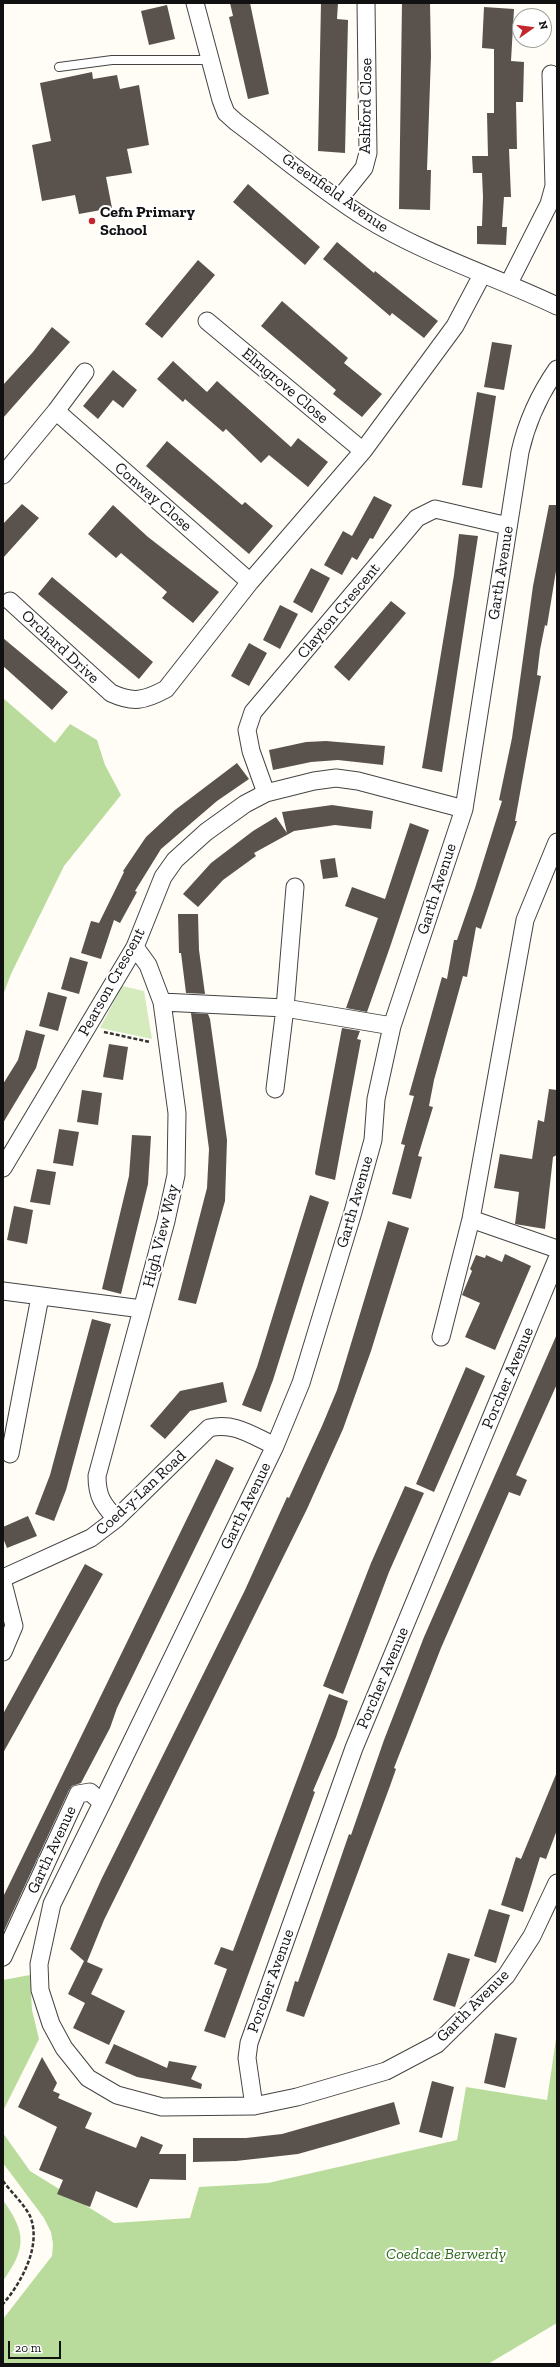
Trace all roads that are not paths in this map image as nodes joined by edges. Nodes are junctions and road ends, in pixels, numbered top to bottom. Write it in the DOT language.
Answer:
graph roads {
  1 [pos="195,3"];
  2 [pos="366,3"];
  3 [pos="210,60"];
  4 [pos="59,67"];
  5 [pos="551,74"];
  6 [pos="339,199"];
  7 [pos="482,275"];
  8 [pos="509,283"];
  9 [pos="557,306"];
  10 [pos="207,322"];
  11 [pos="557,369"];
  12 [pos="85,372"];
  13 [pos="56,411"];
  14 [pos="363,451"];
  15 [pos="3,475"];
  16 [pos="508,526"];
  17 [pos="250,582"];
  18 [pos="10,601"];
  19 [pos="266,793"];
  20 [pos="464,809"];
  21 [pos="557,842"];
  22 [pos="295,887"];
  23 [pos="135,947"];
  24 [pos="162,1002"];
  25 [pos="285,1008"];
  26 [pos="392,1026"];
  27 [pos="275,1089"];
  28 [pos="3,1168"];
  29 [pos="471,1219"];
  30 [pos="557,1249"];
  31 [pos="557,1259"];
  32 [pos="3,1291"];
  33 [pos="40,1297"];
  34 [pos="142,1309"];
  35 [pos="441,1337"];
  36 [pos="275,1446"];
  37 [pos="10,1454"];
  38 [pos="116,1520"];
  39 [pos="3,1578"];
  40 [pos="3,1583"];
  41 [pos="3,1652"];
  42 [pos="102,1803"];
  43 [pos="555,1895"];
  44 [pos="3,1958"];
  45 [pos="254,2106"];
  1 -- 3 [label="street, Greenfield Avenue"];
  2 -- 6 [label="street, Ashford Close"];
  3 -- 4 [label="lane"];
  3 -- 6 [label="street, Greenfield Avenue"];
  5 -- 8 [label="street"];
  6 -- 7 [label="street, Greenfield Avenue"];
  7 -- 8 [label="street, Greenfield Avenue"];
  7 -- 14 [label="street"];
  8 -- 9 [label="street, Greenfield Avenue"];
  10 -- 14 [label="street, Elmgrove Close"];
  11 -- 16 [label="street, Garth Avenue"];
  12 -- 13 [label="street"];
  13 -- 15 [label="street"];
  13 -- 17 [label="street, Conway Close"];
  14 -- 17 [label="street"];
  16 -- 19 [label="street, Clayton Crescent"];
  16 -- 20 [label="street, Garth Avenue"];
  17 -- 18 [label="street, Orchard Drive"];
  19 -- 20 [label="street, Pearson Crescent"];
  19 -- 23 [label="street, Pearson Crescent"];
  20 -- 26 [label="street, Garth Avenue"];
  21 -- 29 [label="street"];
  22 -- 25 [label="street"];
  23 -- 24 [label="street, High View Way"];
  23 -- 28 [label="street, Pearson Crescent"];
  24 -- 25 [label="street"];
  24 -- 34 [label="street, High View Way"];
  25 -- 26 [label="street"];
  25 -- 27 [label="street"];
  26 -- 36 [label="street, Garth Avenue"];
  29 -- 30 [label="street"];
  29 -- 35 [label="street"];
  31 -- 45 [label="street, Porcher Avenue"];
  32 -- 33 [label="street"];
  33 -- 34 [label="street"];
  33 -- 37 [label="street"];
  34 -- 38 [label="street, High View Way"];
  36 -- 38 [label="street, Coed-y-Lan Road"];
  36 -- 42 [label="street, Garth Avenue"];
  38 -- 39 [label="street, Coed-y-Lan Road"];
  40 -- 41 [label="street"];
  42 -- 44 [label="street, Garth Avenue"];
  42 -- 45 [label="street, Garth Avenue"];
  43 -- 45 [label="street, Garth Avenue"];
}
